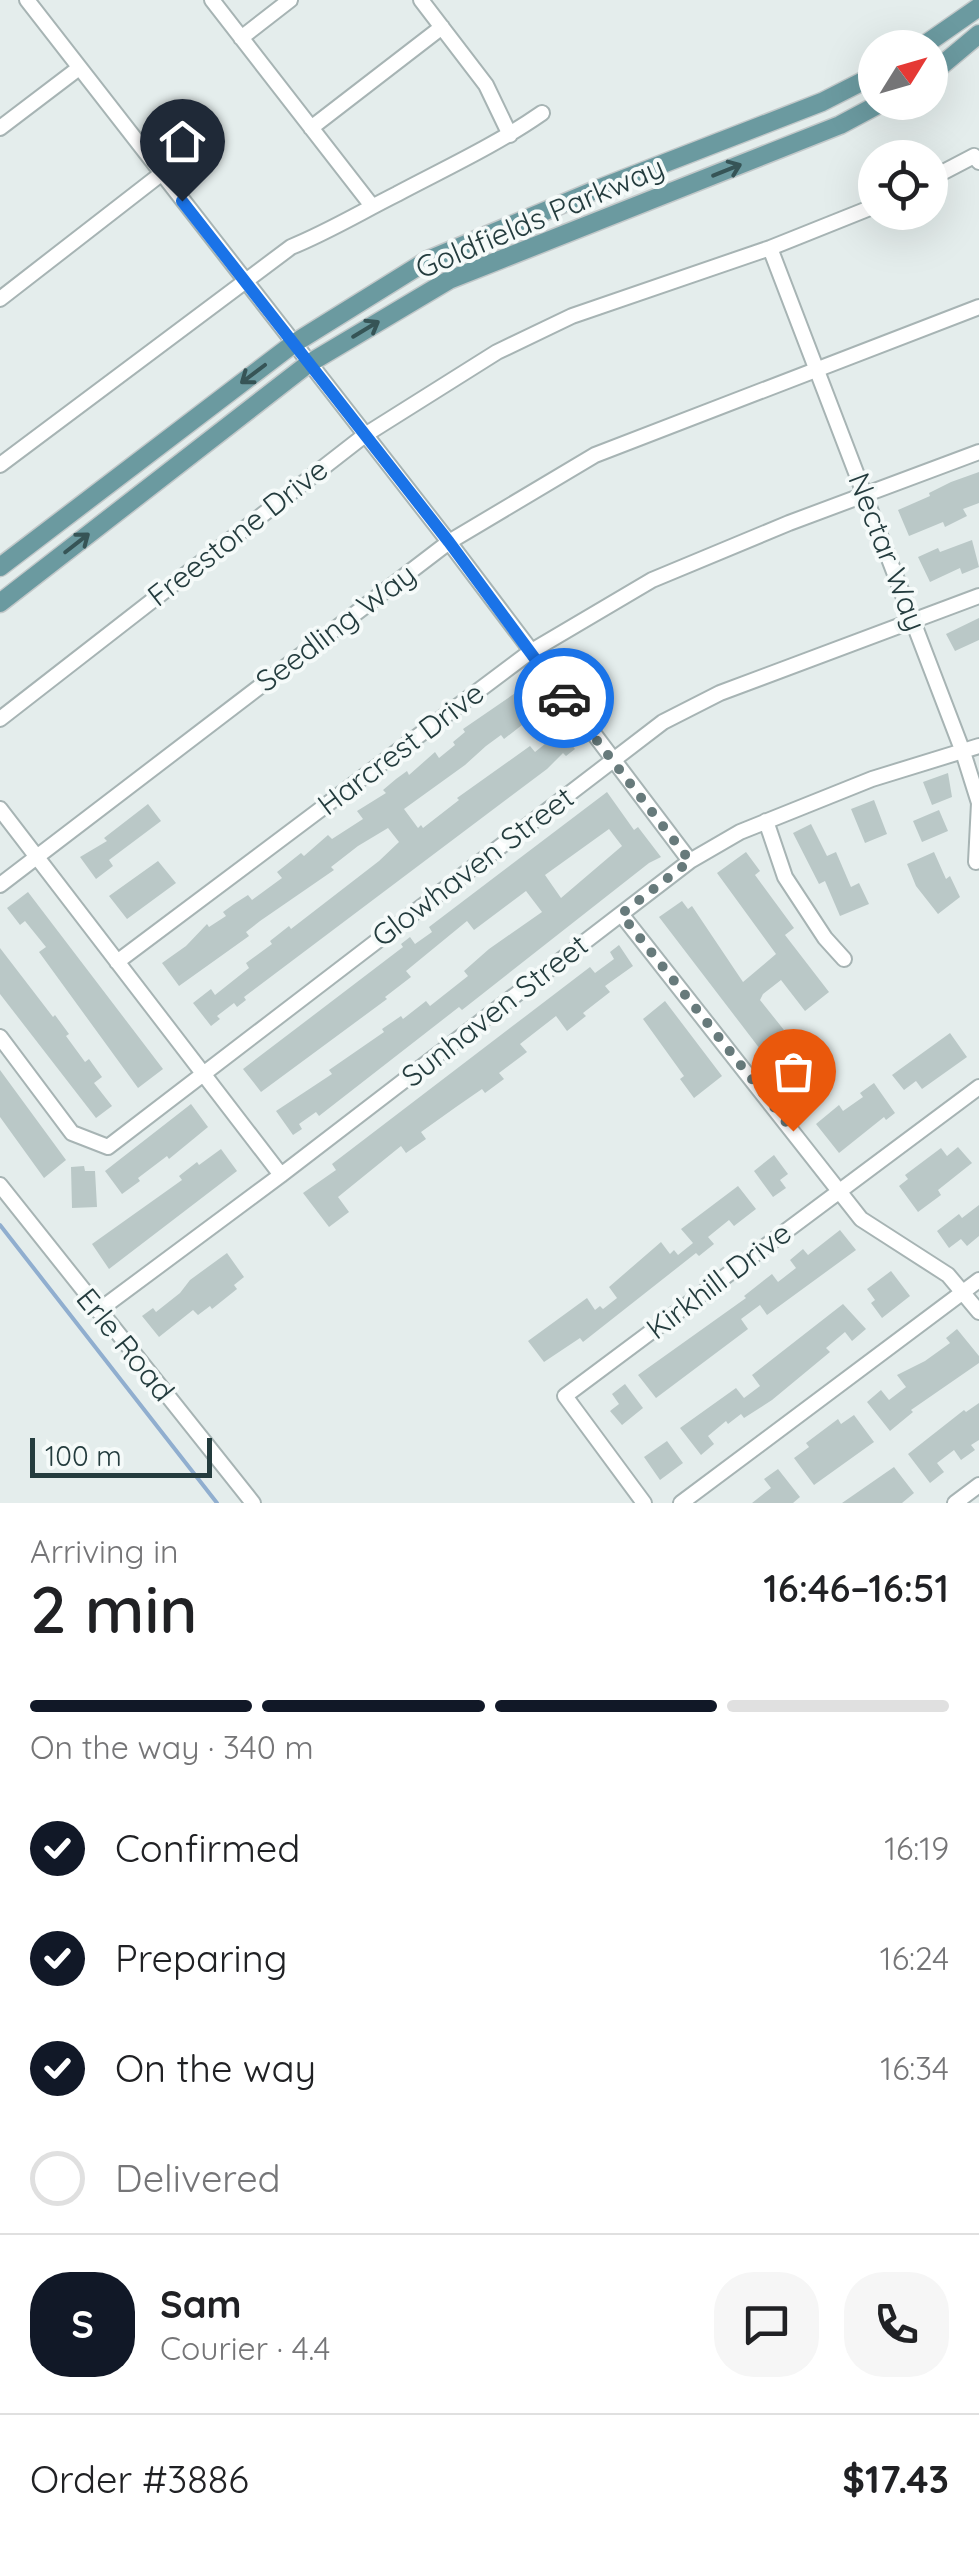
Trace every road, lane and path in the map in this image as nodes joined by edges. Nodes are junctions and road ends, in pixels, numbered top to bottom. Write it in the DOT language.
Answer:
graph roads {
  1 [pos="28,0"];
  2 [pos="212,0"];
  3 [pos="290,0"];
  4 [pos="421,0"];
  5 [pos="979,7"];
  6 [pos="442,27"];
  7 [pos="945,30"];
  8 [pos="979,34"];
  9 [pos="241,38"];
  10 [pos="948,61"];
  11 [pos="80,68"];
  12 [pos="858,84"];
  13 [pos="542,113"];
  14 [pos="858,115"];
  15 [pos="0,128"];
  16 [pos="311,128"];
  17 [pos="510,135"];
  18 [pos="977,159"];
  19 [pos="948,171"];
  20 [pos="161,174"];
  21 [pos="372,206"];
  22 [pos="858,213"];
  23 [pos="770,248"];
  24 [pos="243,281"];
  25 [pos="0,299"];
  26 [pos="979,307"];
  27 [pos="293,344"];
  28 [pos="308,364"];
  29 [pos="815,368"];
  30 [pos="364,435"];
  31 [pos="979,452"];
  32 [pos="0,464"];
  33 [pos="866,495"];
  34 [pos="449,542"];
  35 [pos="0,568"];
  36 [pos="979,596"];
  37 [pos="0,603"];
  38 [pos="914,622"];
  39 [pos="530,652"];
  40 [pos="0,719"];
  41 [pos="979,746"];
  42 [pos="963,752"];
  43 [pos="612,760"];
  44 [pos="0,808"];
  45 [pos="766,822"];
  46 [pos="37,857"];
  47 [pos="690,861"];
  48 [pos="976,862"];
  49 [pos="0,885"];
  50 [pos="621,914"];
  51 [pos="844,959"];
  52 [pos="117,962"];
  53 [pos="0,1037"];
  54 [pos="203,1074"];
  55 [pos="979,1088"];
  56 [pos="281,1175"];
  57 [pos="0,1185"];
  58 [pos="838,1192"];
  59 [pos="979,1280"];
  60 [pos="963,1292"];
  61 [pos="98,1311"];
  62 [pos="979,1312"];
  63 [pos="979,1485"];
  64 [pos="252,1503"];
  65 [pos="644,1503"];
  66 [pos="681,1503"];
  67 [pos="955,1503"];
  1 -- 11 [label="street"];
  2 -- 9 [label="street"];
  3 -- 9 [label="street"];
  4 -- 6 [label="street"];
  5 -- 7 [label="main road"];
  6 -- 16 [label="street"];
  6 -- 17 [label="street"];
  8 -- 10 [label="main road"];
  9 -- 16 [label="street"];
  11 -- 15 [label="street"];
  11 -- 20 [label="street"];
  12 -- 27 [label="main road, Goldfields Parkway"];
  13 -- 17 [label="street"];
  28 -- 14 [label="main road, Goldfields Parkway, one-way"];
  16 -- 21 [label="street"];
  17 -- 21 [label="street"];
  18 -- 19 [label="street"];
  20 -- 24 [label="street"];
  20 -- 25 [label="street"];
  21 -- 24 [label="street"];
  22 -- 23 [label="street, Freestone Drive"];
  23 -- 29 [label="street, Nectar Way"];
  23 -- 30 [label="street, Freestone Drive"];
  24 -- 27 [label="street"];
  24 -- 32 [label="street"];
  26 -- 29 [label="street, Seedling Way"];
  27 -- 28 [label="street"];
  27 -- 35 [label="main road, Goldfields Parkway, one-way"];
  28 -- 30 [label="street"];
  37 -- 28 [label="main road, Goldfields Parkway, one-way"];
  29 -- 33 [label="street, Nectar Way"];
  29 -- 34 [label="street, Seedling Way"];
  30 -- 34 [label="street"];
  30 -- 40 [label="street, Freestone Drive"];
  31 -- 33 [label="street, Harcrest Drive"];
  33 -- 38 [label="street, Nectar Way"];
  33 -- 39 [label="street, Harcrest Drive"];
  34 -- 39 [label="street"];
  34 -- 46 [label="street, Seedling Way"];
  36 -- 38 [label="street, Glowhaven Street"];
  38 -- 42 [label="street, Nectar Way"];
  38 -- 43 [label="street, Glowhaven Street"];
  39 -- 43 [label="street"];
  39 -- 52 [label="street, Harcrest Drive"];
  41 -- 42 [label="street, Sunhaven Street"];
  42 -- 45 [label="street, Sunhaven Street"];
  42 -- 48 [label="street, Nectar Way"];
  43 -- 47 [label="street"];
  43 -- 54 [label="street, Glowhaven Street"];
  44 -- 46 [label="street"];
  45 -- 47 [label="street, Sunhaven Street"];
  45 -- 51 [label="street"];
  46 -- 49 [label="street, Seedling Way"];
  46 -- 52 [label="street"];
  47 -- 50 [label="street, Sunhaven Street"];
  50 -- 56 [label="street, Sunhaven Street"];
  50 -- 58 [label="street"];
  52 -- 54 [label="street"];
  53 -- 54 [label="street, Glowhaven Street"];
  54 -- 56 [label="street"];
  55 -- 58 [label="street, Kirkhill Drive"];
  56 -- 61 [label="street, Sunhaven Street"];
  57 -- 61 [label="street, Erle Road"];
  58 -- 60 [label="street"];
  58 -- 65 [label="street, Kirkhill Drive"];
  59 -- 60 [label="street"];
  60 -- 62 [label="street"];
  60 -- 66 [label="street"];
  61 -- 64 [label="street, Erle Road"];
  63 -- 67 [label="street"];
}
